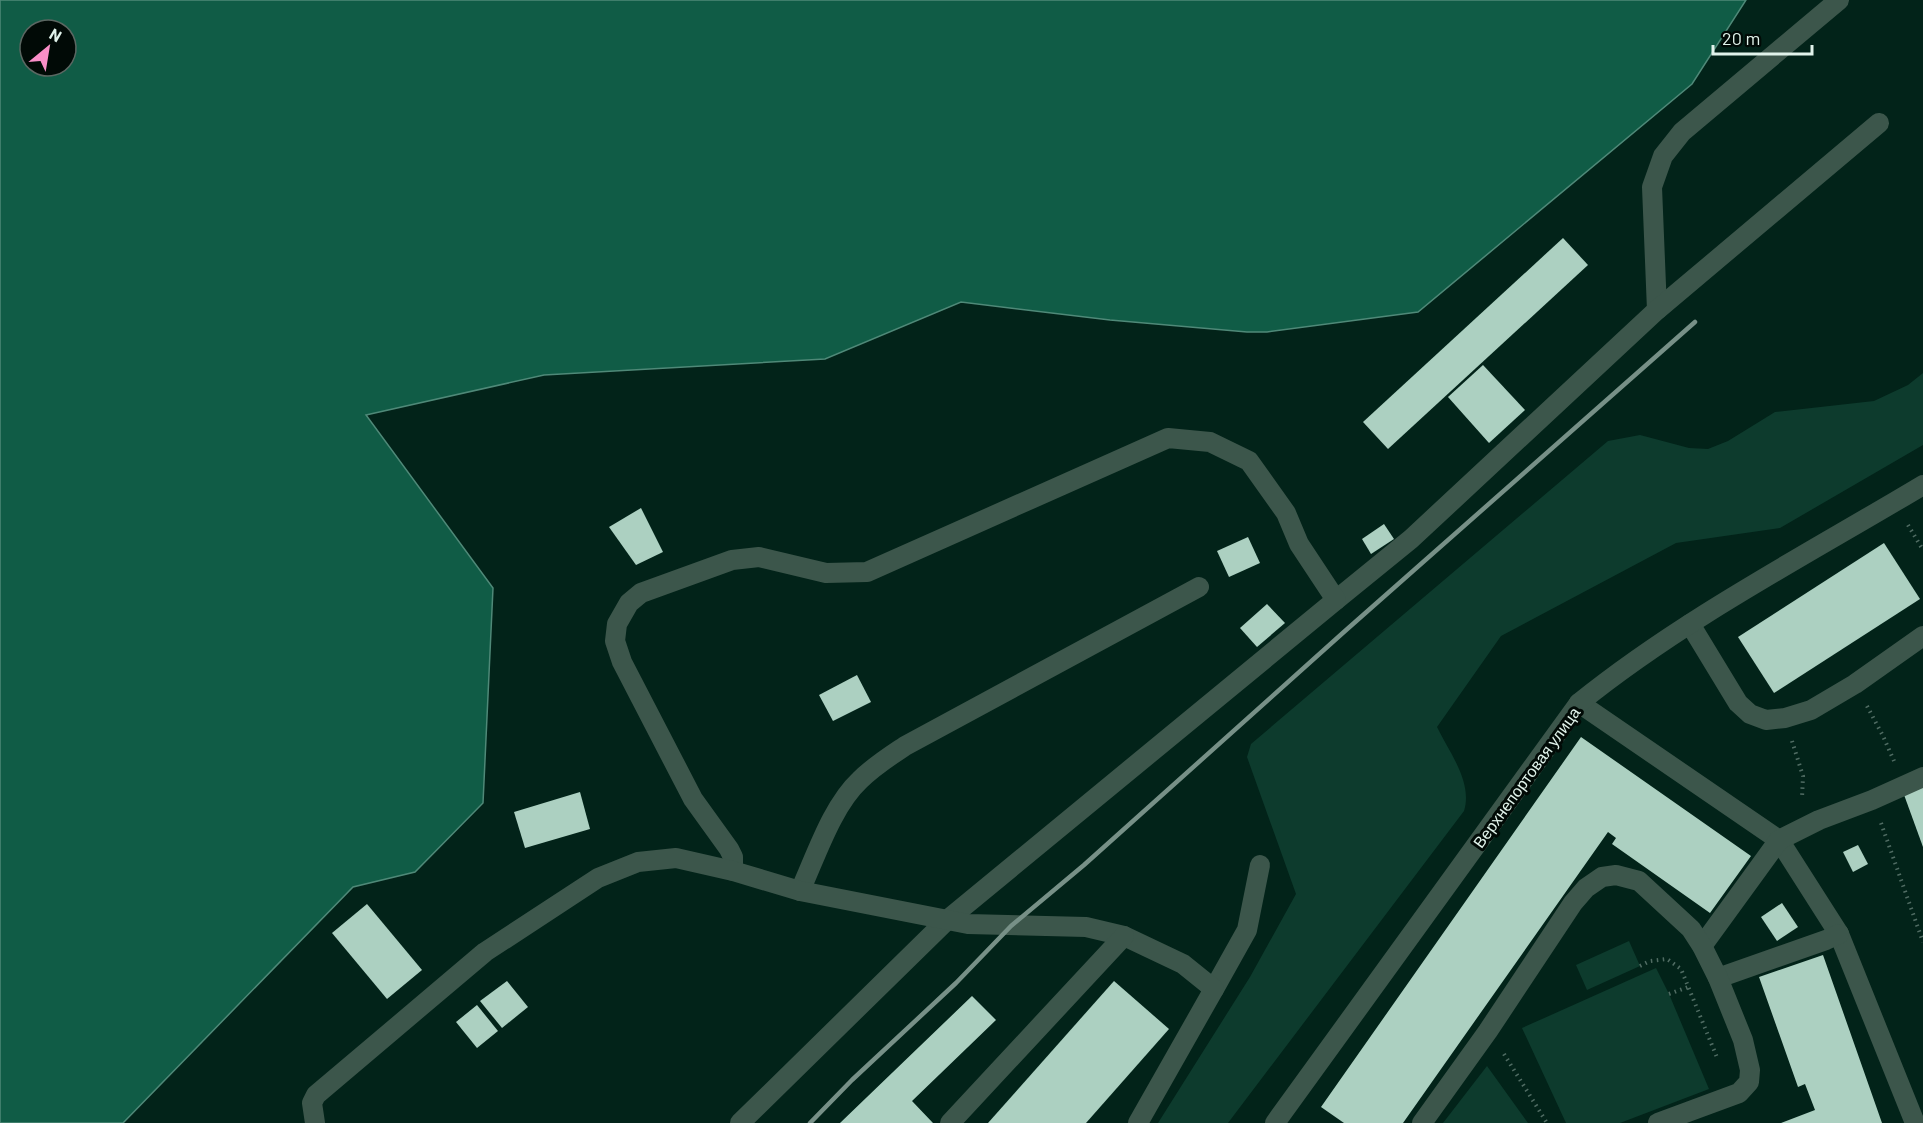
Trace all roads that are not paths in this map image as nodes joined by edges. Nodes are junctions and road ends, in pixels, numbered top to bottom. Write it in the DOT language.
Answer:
graph roads {
  1 [pos="1839,0"];
  2 [pos="1878,123"];
  3 [pos="1657,310"];
  4 [pos="1923,486"];
  5 [pos="1199,587"];
  6 [pos="1336,600"];
  7 [pos="1690,624"];
  8 [pos="1923,636"];
  9 [pos="1579,703"];
  10 [pos="1923,777"];
  11 [pos="1779,840"];
  12 [pos="1260,865"];
  13 [pos="733,871"];
  14 [pos="800,891"];
  15 [pos="946,921"];
  16 [pos="1839,934"];
  17 [pos="1124,936"];
  18 [pos="1702,946"];
  19 [pos="1718,978"];
  20 [pos="1214,989"];
  21 [pos="1280,1121"];
  22 [pos="315,1123"];
  23 [pos="740,1123"];
  24 [pos="950,1123"];
  25 [pos="1138,1123"];
  26 [pos="1422,1123"];
  27 [pos="1658,1123"];
  28 [pos="1915,1123"];
  1 -- 3 [label="lane"];
  2 -- 3 [label="lane"];
  3 -- 6 [label="lane"];
  4 -- 7 [label="lane, Верхнепортовая улица"];
  5 -- 14 [label="lane"];
  6 -- 13 [label="lane"];
  6 -- 15 [label="lane"];
  7 -- 8 [label="lane"];
  7 -- 9 [label="lane, Верхнепортовая улица"];
  9 -- 11 [label="lane"];
  9 -- 21 [label="lane, Верхнепортовая улица"];
  10 -- 11 [label="lane"];
  11 -- 16 [label="lane"];
  11 -- 18 [label="lane"];
  12 -- 20 [label="lane"];
  13 -- 14 [label="lane"];
  13 -- 22 [label="lane"];
  14 -- 15 [label="lane"];
  15 -- 17 [label="lane"];
  15 -- 23 [label="lane"];
  16 -- 19 [label="lane"];
  16 -- 28 [label="lane"];
  17 -- 20 [label="lane"];
  17 -- 24 [label="lane"];
  18 -- 19 [label="lane"];
  18 -- 26 [label="lane"];
  19 -- 27 [label="lane"];
  20 -- 25 [label="lane"];
}
